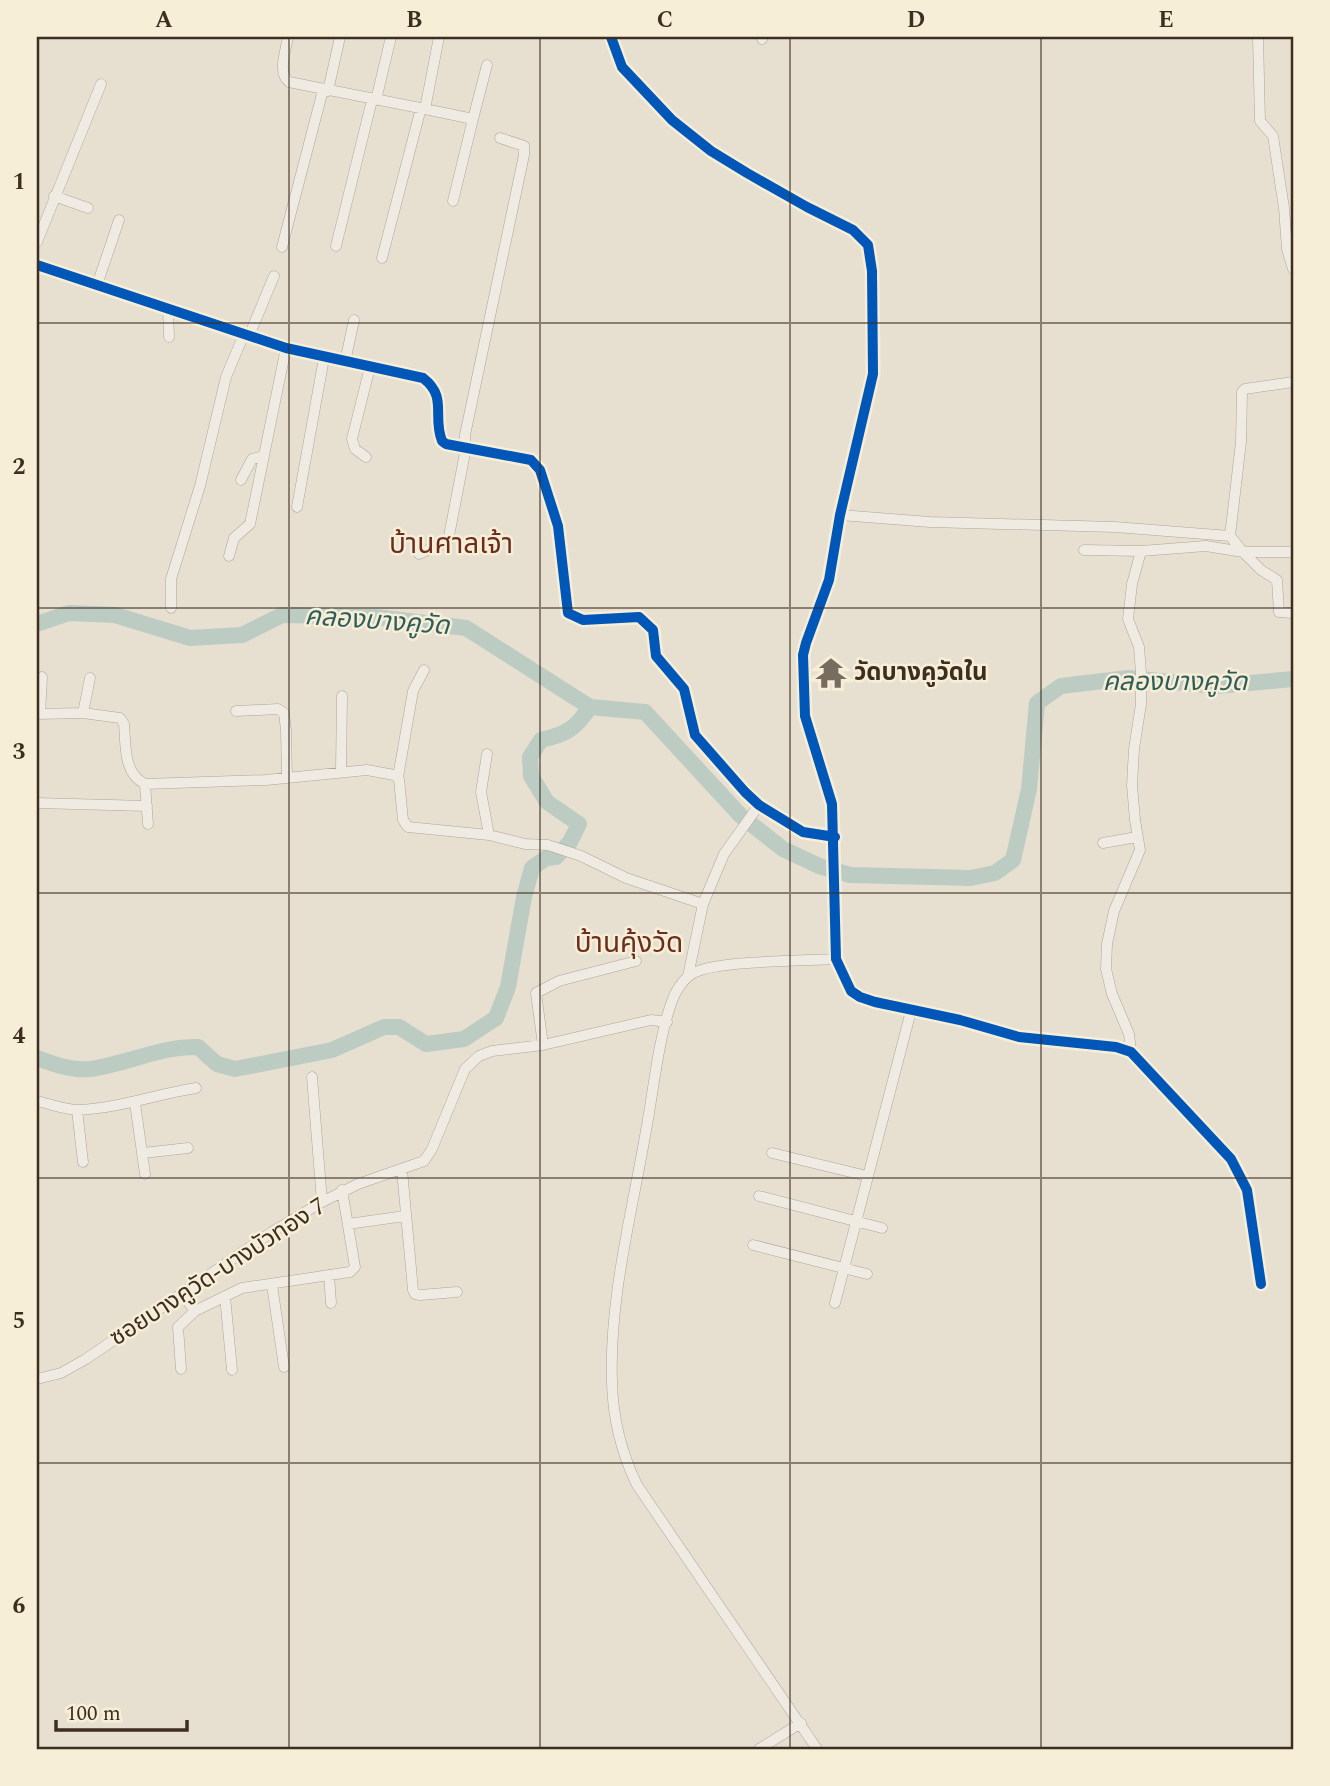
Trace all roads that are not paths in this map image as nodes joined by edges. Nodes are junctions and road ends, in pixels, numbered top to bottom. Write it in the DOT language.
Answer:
graph roads {
  1 [pos="288,37"];
  2 [pos="340,37"];
  3 [pos="391,37"];
  4 [pos="439,37"];
  5 [pos="611,37"];
  6 [pos="1258,37"];
  7 [pos="487,65"];
  8 [pos="101,84"];
  9 [pos="326,90"];
  10 [pos="374,100"];
  11 [pos="423,108"];
  12 [pos="473,119"];
  13 [pos="500,138"];
  14 [pos="54,196"];
  15 [pos="453,201"];
  16 [pos="88,208"];
  17 [pos="118,220"];
  18 [pos="37,242"];
  19 [pos="336,246"];
  20 [pos="282,247"];
  21 [pos="382,258"];
  22 [pos="37,265"];
  23 [pos="1293,269"];
  24 [pos="274,276"];
  25 [pos="97,285"];
  26 [pos="168,309"];
  27 [pos="354,320"];
  28 [pos="247,335"];
  29 [pos="169,337"];
  30 [pos="286,348"];
  31 [pos="324,358"];
  32 [pos="345,362"];
  33 [pos="370,367"];
  34 [pos="1293,382"];
  35 [pos="464,448"];
  36 [pos="264,456"];
  37 [pos="366,457"];
  38 [pos="241,480"];
  39 [pos="297,507"];
  40 [pos="840,515"];
  41 [pos="1230,536"];
  42 [pos="1084,550"];
  43 [pos="1141,551"];
  44 [pos="1243,552"];
  45 [pos="1293,552"];
  46 [pos="419,554"];
  47 [pos="229,556"];
  48 [pos="171,608"];
  49 [pos="1293,612"];
  50 [pos="424,670"];
  51 [pos="42,677"];
  52 [pos="90,678"];
  53 [pos="342,696"];
  54 [pos="236,711"];
  55 [pos="83,713"];
  56 [pos="39,714"];
  57 [pos="487,754"];
  58 [pos="341,771"];
  59 [pos="398,777"];
  60 [pos="287,778"];
  61 [pos="145,784"];
  62 [pos="37,803"];
  63 [pos="147,806"];
  64 [pos="757,808"];
  65 [pos="148,824"];
  66 [pos="489,835"];
  67 [pos="835,837"];
  68 [pos="1137,837"];
  69 [pos="1103,844"];
  70 [pos="703,904"];
  71 [pos="836,959"];
  72 [pos="636,961"];
  73 [pos="688,976"];
  74 [pos="911,1011"];
  75 [pos="667,1022"];
  76 [pos="543,1045"];
  77 [pos="1131,1052"];
  78 [pos="312,1077"];
  79 [pos="196,1088"];
  80 [pos="37,1101"];
  81 [pos="135,1103"];
  82 [pos="77,1110"];
  83 [pos="188,1148"];
  84 [pos="143,1153"];
  85 [pos="772,1153"];
  86 [pos="83,1162"];
  87 [pos="402,1170"];
  88 [pos="145,1174"];
  89 [pos="867,1177"];
  90 [pos="342,1190"];
  91 [pos="758,1196"];
  92 [pos="322,1202"];
  93 [pos="405,1216"];
  94 [pos="856,1221"];
  95 [pos="348,1224"];
  96 [pos="882,1228"];
  97 [pos="753,1245"];
  98 [pos="844,1268"];
  99 [pos="867,1274"];
  100 [pos="329,1275"];
  101 [pos="1261,1284"];
  102 [pos="272,1285"];
  103 [pos="457,1292"];
  104 [pos="182,1294"];
  105 [pos="225,1296"];
  106 [pos="331,1303"];
  107 [pos="835,1303"];
  108 [pos="195,1311"];
  109 [pos="284,1367"];
  110 [pos="181,1369"];
  111 [pos="232,1370"];
  112 [pos="37,1380"];
  113 [pos="801,1723"];
  114 [pos="759,1749"];
  115 [pos="817,1749"];
  1 -- 9 [label="street"];
  2 -- 9 [label="street"];
  3 -- 10 [label="street"];
  4 -- 11 [label="street"];
  5 -- 40 [label="street"];
  6 -- 23 [label="street"];
  7 -- 12 [label="street"];
  8 -- 14 [label="street"];
  9 -- 10 [label="street"];
  9 -- 20 [label="street"];
  10 -- 11 [label="street"];
  10 -- 19 [label="street"];
  11 -- 12 [label="street"];
  11 -- 21 [label="street"];
  12 -- 15 [label="street"];
  13 -- 35 [label="street"];
  14 -- 16 [label="street"];
  14 -- 18 [label="street"];
  17 -- 25 [label="street"];
  22 -- 25 [label="street"];
  24 -- 28 [label="street"];
  25 -- 26 [label="street"];
  26 -- 28 [label="street"];
  26 -- 29 [label="street"];
  27 -- 32 [label="street"];
  28 -- 30 [label="street"];
  28 -- 48 [label="street"];
  30 -- 31 [label="street"];
  30 -- 36 [label="street"];
  31 -- 32 [label="street"];
  31 -- 39 [label="street"];
  32 -- 33 [label="street"];
  33 -- 35 [label="street"];
  33 -- 37 [label="street"];
  34 -- 41 [label="street"];
  35 -- 46 [label="street"];
  35 -- 64 [label="street"];
  36 -- 38 [label="street"];
  36 -- 47 [label="street"];
  40 -- 41 [label="street"];
  40 -- 67 [label="street"];
  41 -- 44 [label="street"];
  42 -- 43 [label="street"];
  43 -- 44 [label="street"];
  43 -- 68 [label="street"];
  44 -- 45 [label="street"];
  44 -- 49 [label="street"];
  50 -- 59 [label="street"];
  51 -- 56 [label="street"];
  52 -- 55 [label="street"];
  53 -- 58 [label="street"];
  54 -- 60 [label="street"];
  55 -- 56 [label="street"];
  55 -- 61 [label="street"];
  57 -- 66 [label="street"];
  58 -- 59 [label="street"];
  58 -- 60 [label="street"];
  59 -- 66 [label="street"];
  60 -- 61 [label="street"];
  61 -- 63 [label="street"];
  62 -- 63 [label="street"];
  63 -- 65 [label="street"];
  64 -- 67 [label="street"];
  64 -- 70 [label="street"];
  66 -- 70 [label="street"];
  67 -- 71 [label="street"];
  68 -- 69 [label="street"];
  68 -- 77 [label="street"];
  70 -- 73 [label="street"];
  71 -- 73 [label="street"];
  71 -- 74 [label="street"];
  72 -- 76 [label="street"];
  73 -- 75 [label="street"];
  74 -- 77 [label="street"];
  74 -- 89 [label="street"];
  75 -- 76 [label="street, ซอยบางคูวัด-บางบัวทอง 7"];
  75 -- 113 [label="street"];
  76 -- 87 [label="street, ซอยบางคูวัด-บางบัวทอง 7"];
  77 -- 101 [label="street"];
  78 -- 92 [label="street"];
  79 -- 81 [label="street"];
  80 -- 82 [label="street"];
  81 -- 82 [label="street"];
  81 -- 84 [label="street"];
  82 -- 86 [label="street"];
  83 -- 84 [label="street"];
  84 -- 88 [label="street"];
  85 -- 89 [label="street"];
  87 -- 90 [label="street, ซอยบางคูวัด-บางบัวทอง 7"];
  87 -- 93 [label="street"];
  89 -- 94 [label="street"];
  90 -- 92 [label="street, ซอยบางคูวัด-บางบัวทอง 7"];
  90 -- 95 [label="street"];
  91 -- 94 [label="street"];
  92 -- 104 [label="street, ซอยบางคูวัด-บางบัวทอง 7"];
  93 -- 95 [label="street"];
  93 -- 103 [label="street"];
  94 -- 96 [label="street"];
  94 -- 98 [label="street"];
  95 -- 100 [label="street"];
  97 -- 98 [label="street"];
  98 -- 99 [label="street"];
  98 -- 107 [label="street"];
  100 -- 102 [label="street"];
  100 -- 106 [label="street"];
  102 -- 105 [label="street"];
  102 -- 109 [label="street"];
  104 -- 108 [label="street"];
  104 -- 112 [label="street, ซอยบางคูวัด-บางบัวทอง 7"];
  105 -- 108 [label="street"];
  105 -- 111 [label="street"];
  108 -- 110 [label="street"];
  113 -- 114 [label="street"];
  113 -- 115 [label="street"];
}
